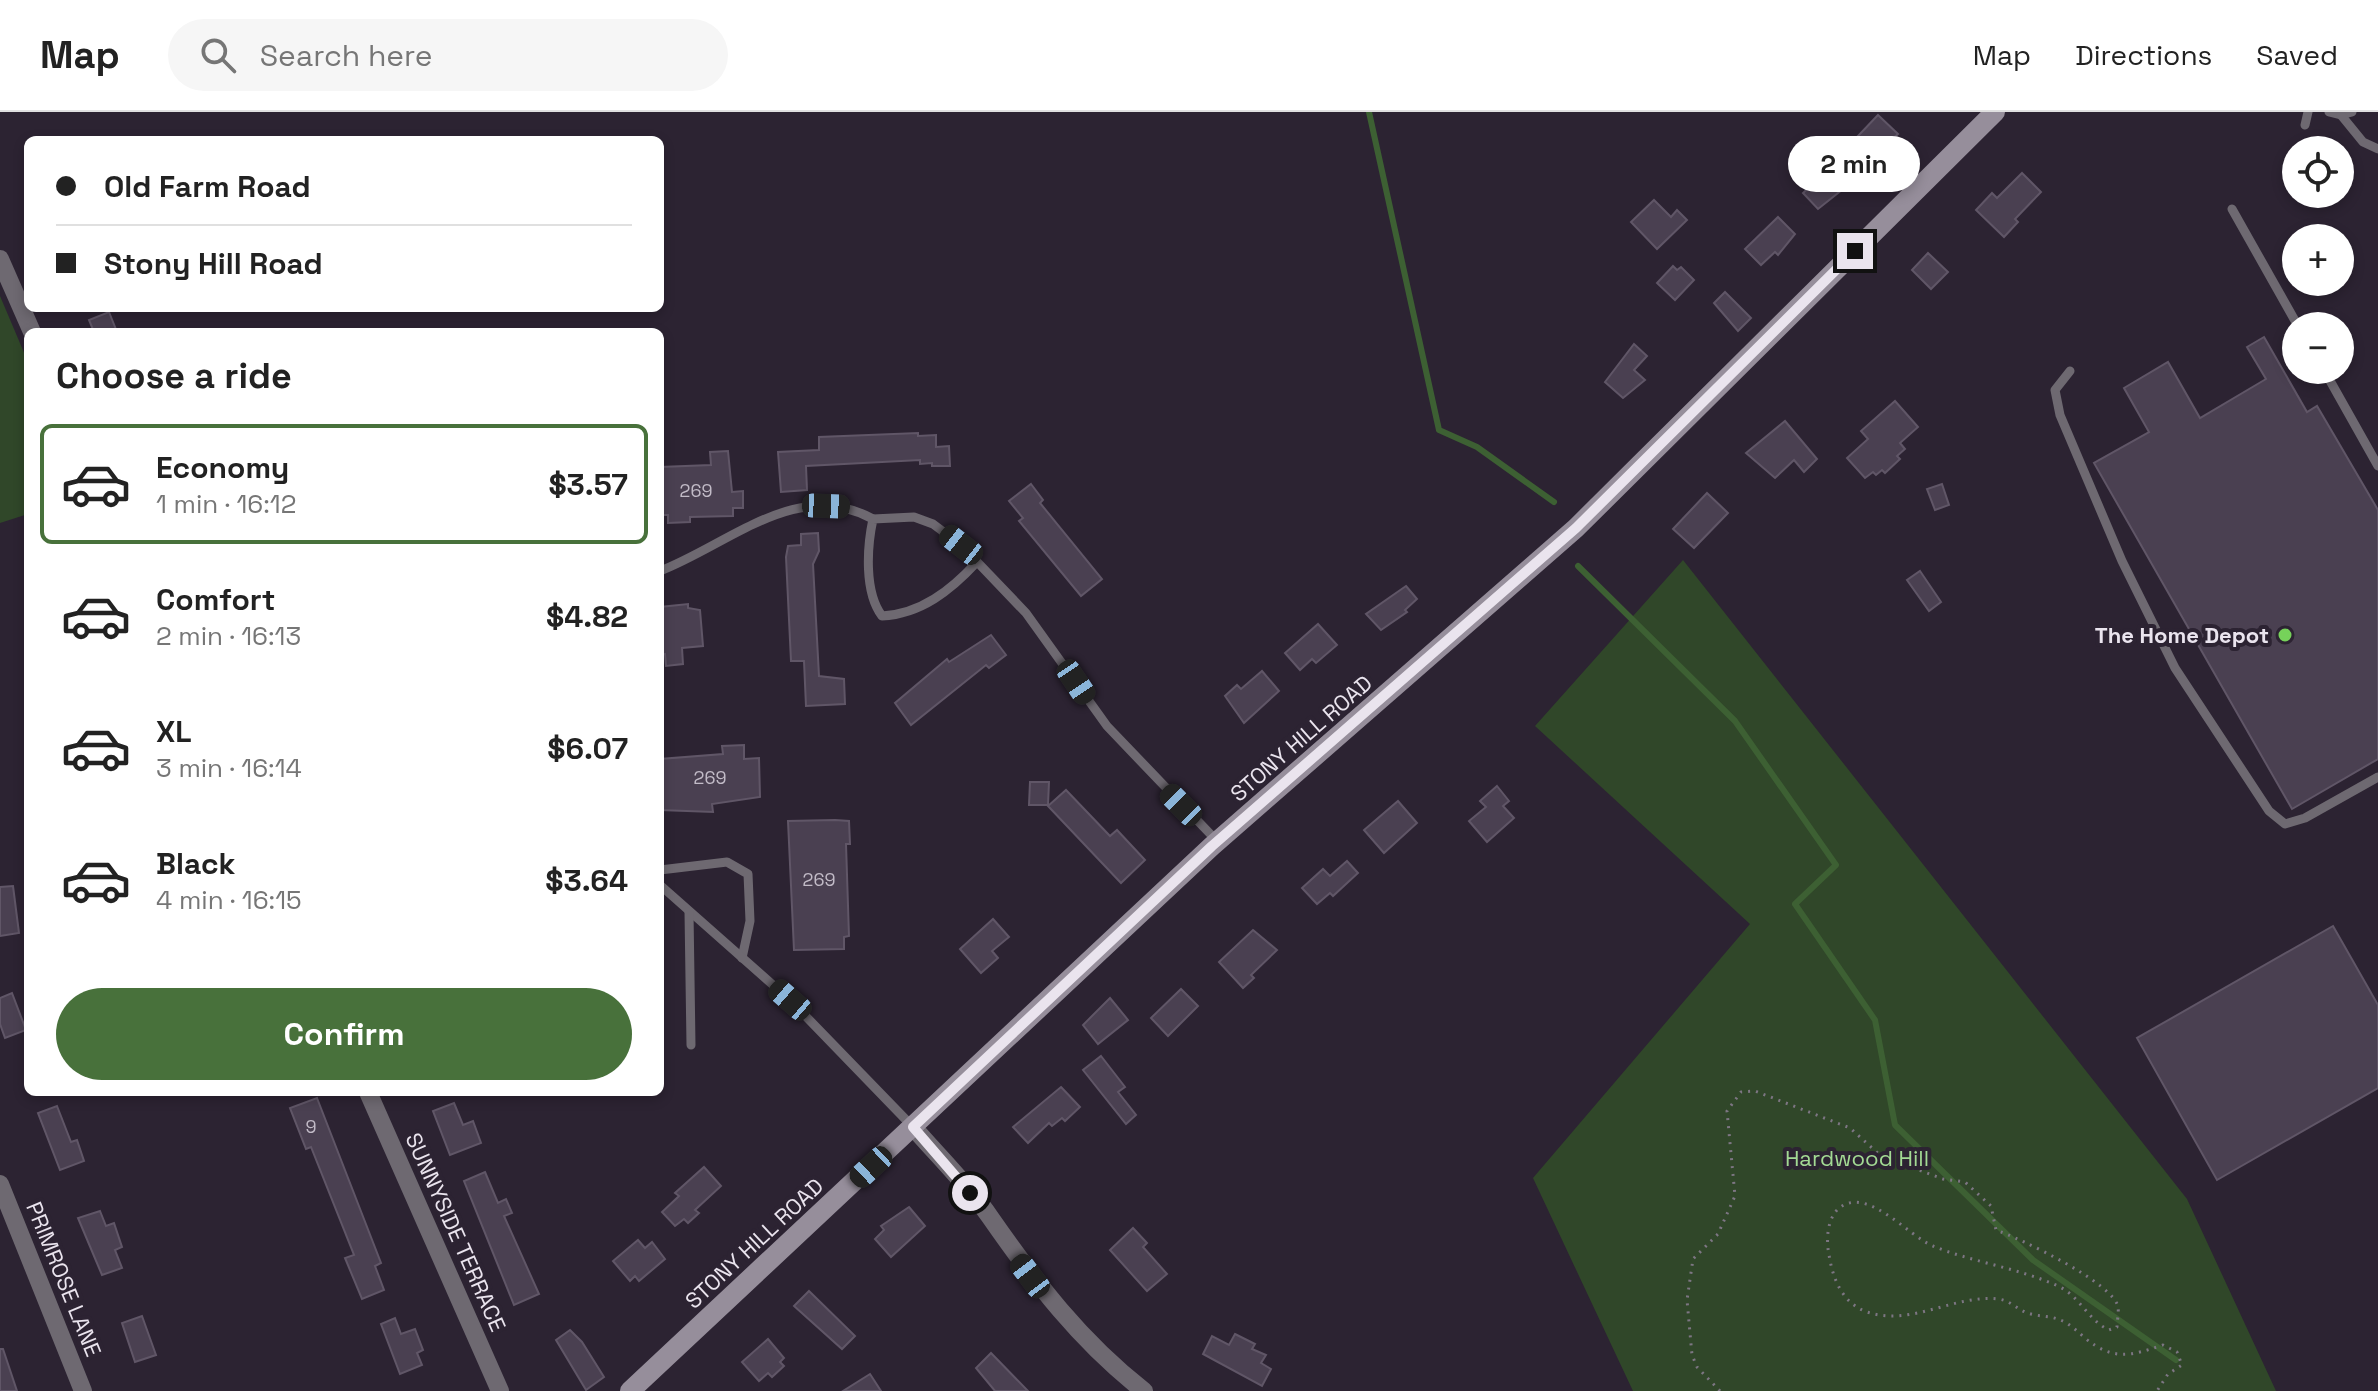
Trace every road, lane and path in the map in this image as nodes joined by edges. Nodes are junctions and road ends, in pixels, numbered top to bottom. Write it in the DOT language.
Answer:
graph roads {
  1 [pos="1995,112"];
  2 [pos="2308,112"];
  3 [pos="2329,112"];
  4 [pos="2352,112"];
  5 [pos="2341,115"];
  6 [pos="2305,125"];
  7 [pos="2378,149"];
  8 [pos="2232,209"];
  9 [pos="0,259"];
  10 [pos="2290,312"];
  11 [pos="30,328"];
  12 [pos="2070,371"];
  13 [pos="2332,384"];
  14 [pos="2378,466"];
  15 [pos="873,519"];
  16 [pos="976,563"];
  17 [pos="664,569"];
  18 [pos="2378,777"];
  19 [pos="1218,842"];
  20 [pos="664,870"];
  21 [pos="664,889"];
  22 [pos="689,912"];
  23 [pos="742,958"];
  24 [pos="691,1045"];
  25 [pos="370,1096"];
  26 [pos="913,1127"];
  27 [pos="0,1184"];
  28 [pos="83,1391"];
  29 [pos="500,1391"];
  30 [pos="630,1391"];
  31 [pos="1144,1391"];
  32 [pos="1720,1391"];
  33 [pos="2157,1391"];
  1 -- 19 [label="main road, STONY HILL ROAD"];
  2 -- 6 [label="lane"];
  3 -- 5 [label="lane"];
  4 -- 5 [label="lane"];
  5 -- 7 [label="lane"];
  8 -- 10 [label="lane"];
  9 -- 11 [label="street"];
  12 -- 18 [label="lane"];
  13 -- 14 [label="lane"];
  15 -- 16 [label="lane"];
  15 -- 16 [label="lane"];
  15 -- 17 [label="lane"];
  16 -- 19 [label="lane"];
  19 -- 26 [label="main road, STONY HILL ROAD"];
  20 -- 23 [label="lane"];
  21 -- 22 [label="lane"];
  22 -- 23 [label="lane"];
  22 -- 24 [label="lane"];
  23 -- 26 [label="lane"];
  25 -- 29 [label="street, SUNNYSIDE TERRACE"];
  26 -- 30 [label="main road, STONY HILL ROAD"];
  26 -- 31 [label="street"];
  27 -- 28 [label="street, PRIMROSE LANE"];
  32 -- 33 [label="path"];
}
